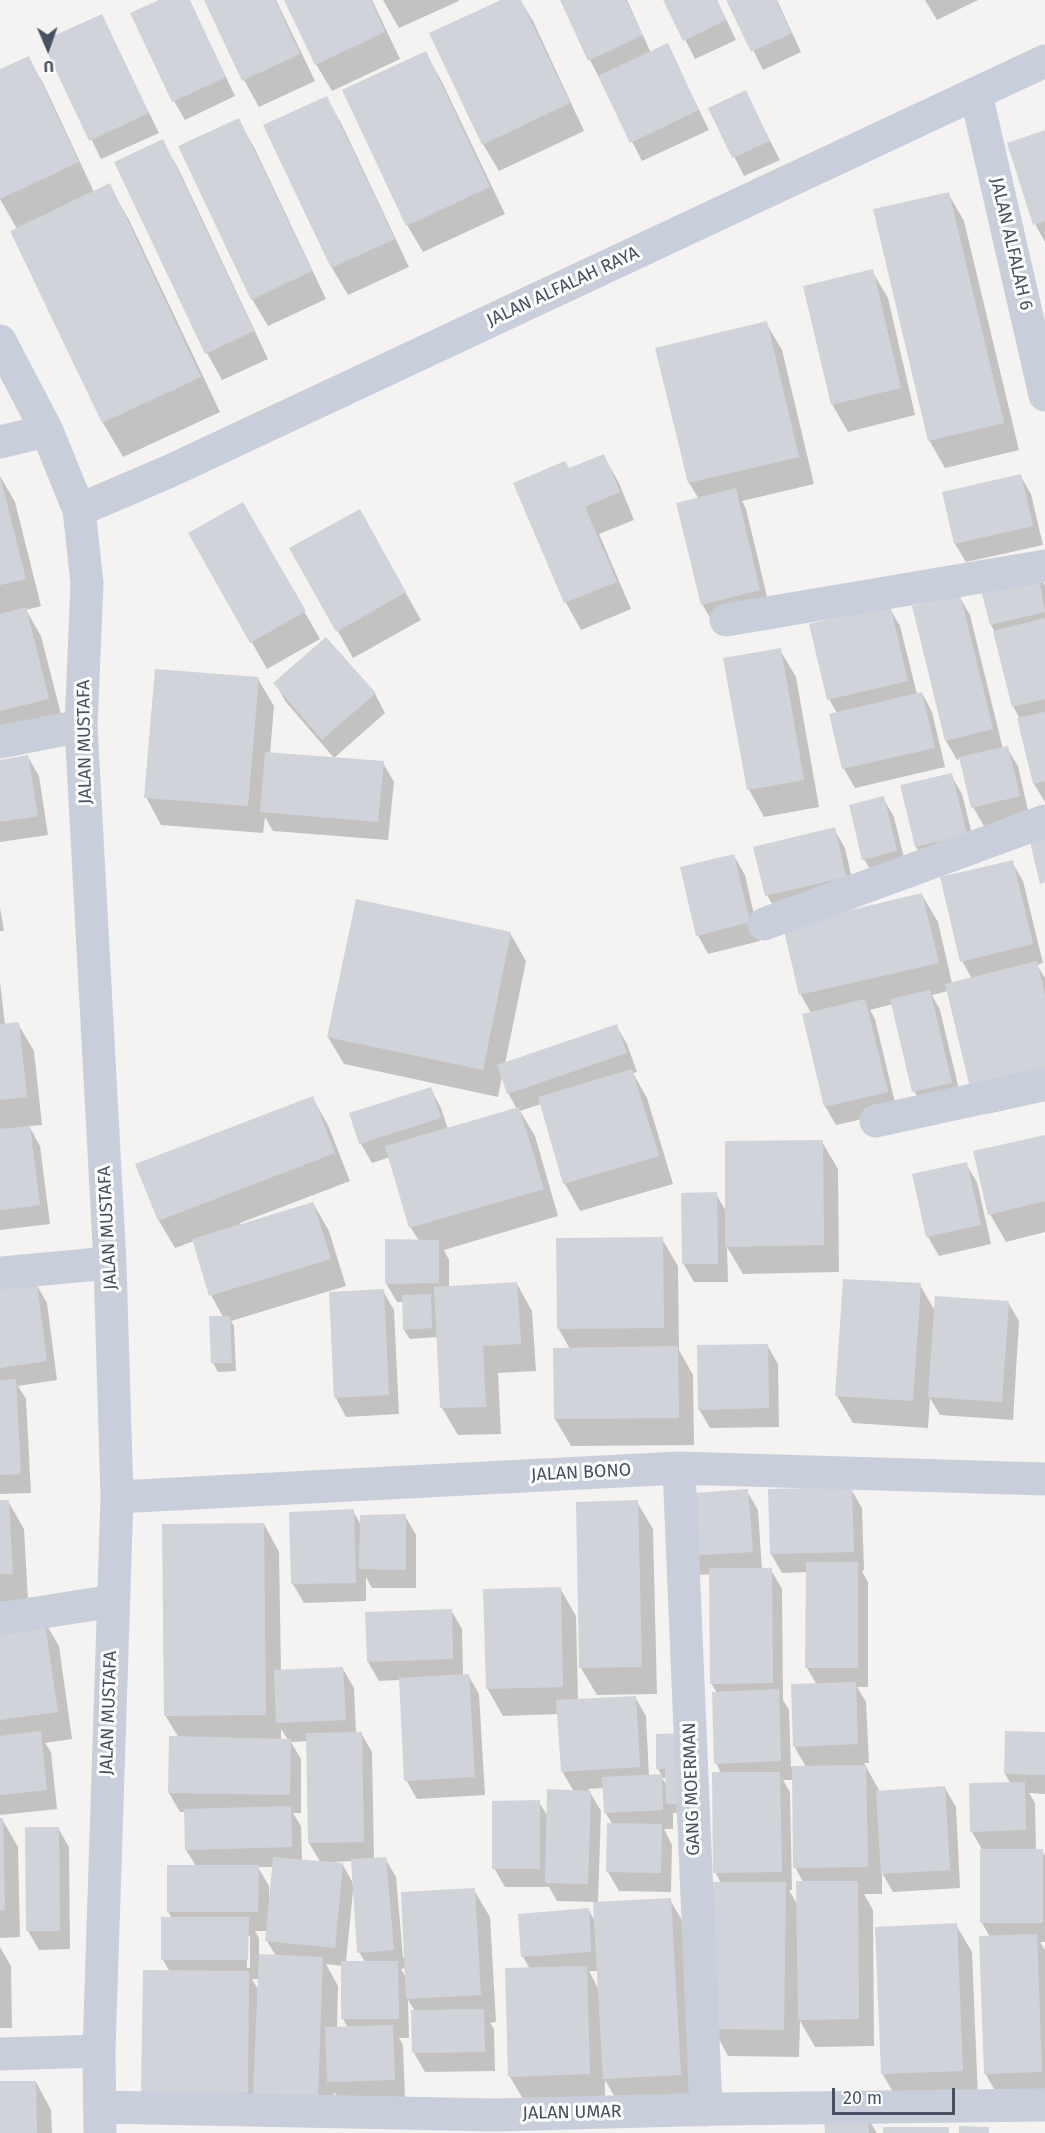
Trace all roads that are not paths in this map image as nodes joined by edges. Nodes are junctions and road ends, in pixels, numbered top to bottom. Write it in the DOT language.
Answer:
graph roads {
  1 [pos="1045,61"];
  2 [pos="976,94"];
  3 [pos="0,341"];
  4 [pos="1045,395"];
  5 [pos="47,431"];
  6 [pos="0,442"];
  7 [pos="79,510"];
  8 [pos="1045,566"];
  9 [pos="726,620"];
  10 [pos="81,726"];
  11 [pos="0,742"];
  12 [pos="1045,821"];
  13 [pos="764,924"];
  14 [pos="1045,1084"];
  15 [pos="876,1121"];
  16 [pos="110,1263"];
  17 [pos="0,1273"];
  18 [pos="678,1468"];
  19 [pos="1045,1479"];
  20 [pos="117,1497"];
  21 [pos="113,1601"];
  22 [pos="0,1619"];
  23 [pos="99,2051"];
  24 [pos="0,2054"];
  25 [pos="1045,2105"];
  26 [pos="717,2117"];
  27 [pos="100,2120"];
  28 [pos="811,2121"];
  1 -- 2 [label="street, JALAN ALFALAH RAYA"];
  2 -- 4 [label="street, JALAN ALFALAH 6"];
  2 -- 7 [label="street, JALAN ALFALAH RAYA"];
  3 -- 5 [label="street, JALAN MUSTAFA"];
  5 -- 6 [label="street"];
  5 -- 7 [label="street, JALAN MUSTAFA"];
  7 -- 10 [label="street, JALAN MUSTAFA"];
  8 -- 9 [label="street"];
  10 -- 11 [label="street"];
  10 -- 16 [label="street, JALAN MUSTAFA"];
  12 -- 13 [label="street"];
  14 -- 15 [label="street"];
  16 -- 17 [label="street"];
  16 -- 20 [label="street, JALAN MUSTAFA"];
  18 -- 19 [label="street, JALAN BONO"];
  18 -- 20 [label="street, JALAN BONO"];
  18 -- 26 [label="street, GANG MOERMAN"];
  20 -- 21 [label="street, JALAN MUSTAFA"];
  21 -- 22 [label="street"];
  21 -- 23 [label="street, JALAN MUSTAFA"];
  23 -- 24 [label="street"];
  23 -- 27 [label="street, JALAN MUSTAFA"];
  25 -- 28 [label="street, JALAN UMAR"];
  26 -- 27 [label="street, JALAN UMAR"];
  26 -- 28 [label="street, JALAN UMAR"];
}
